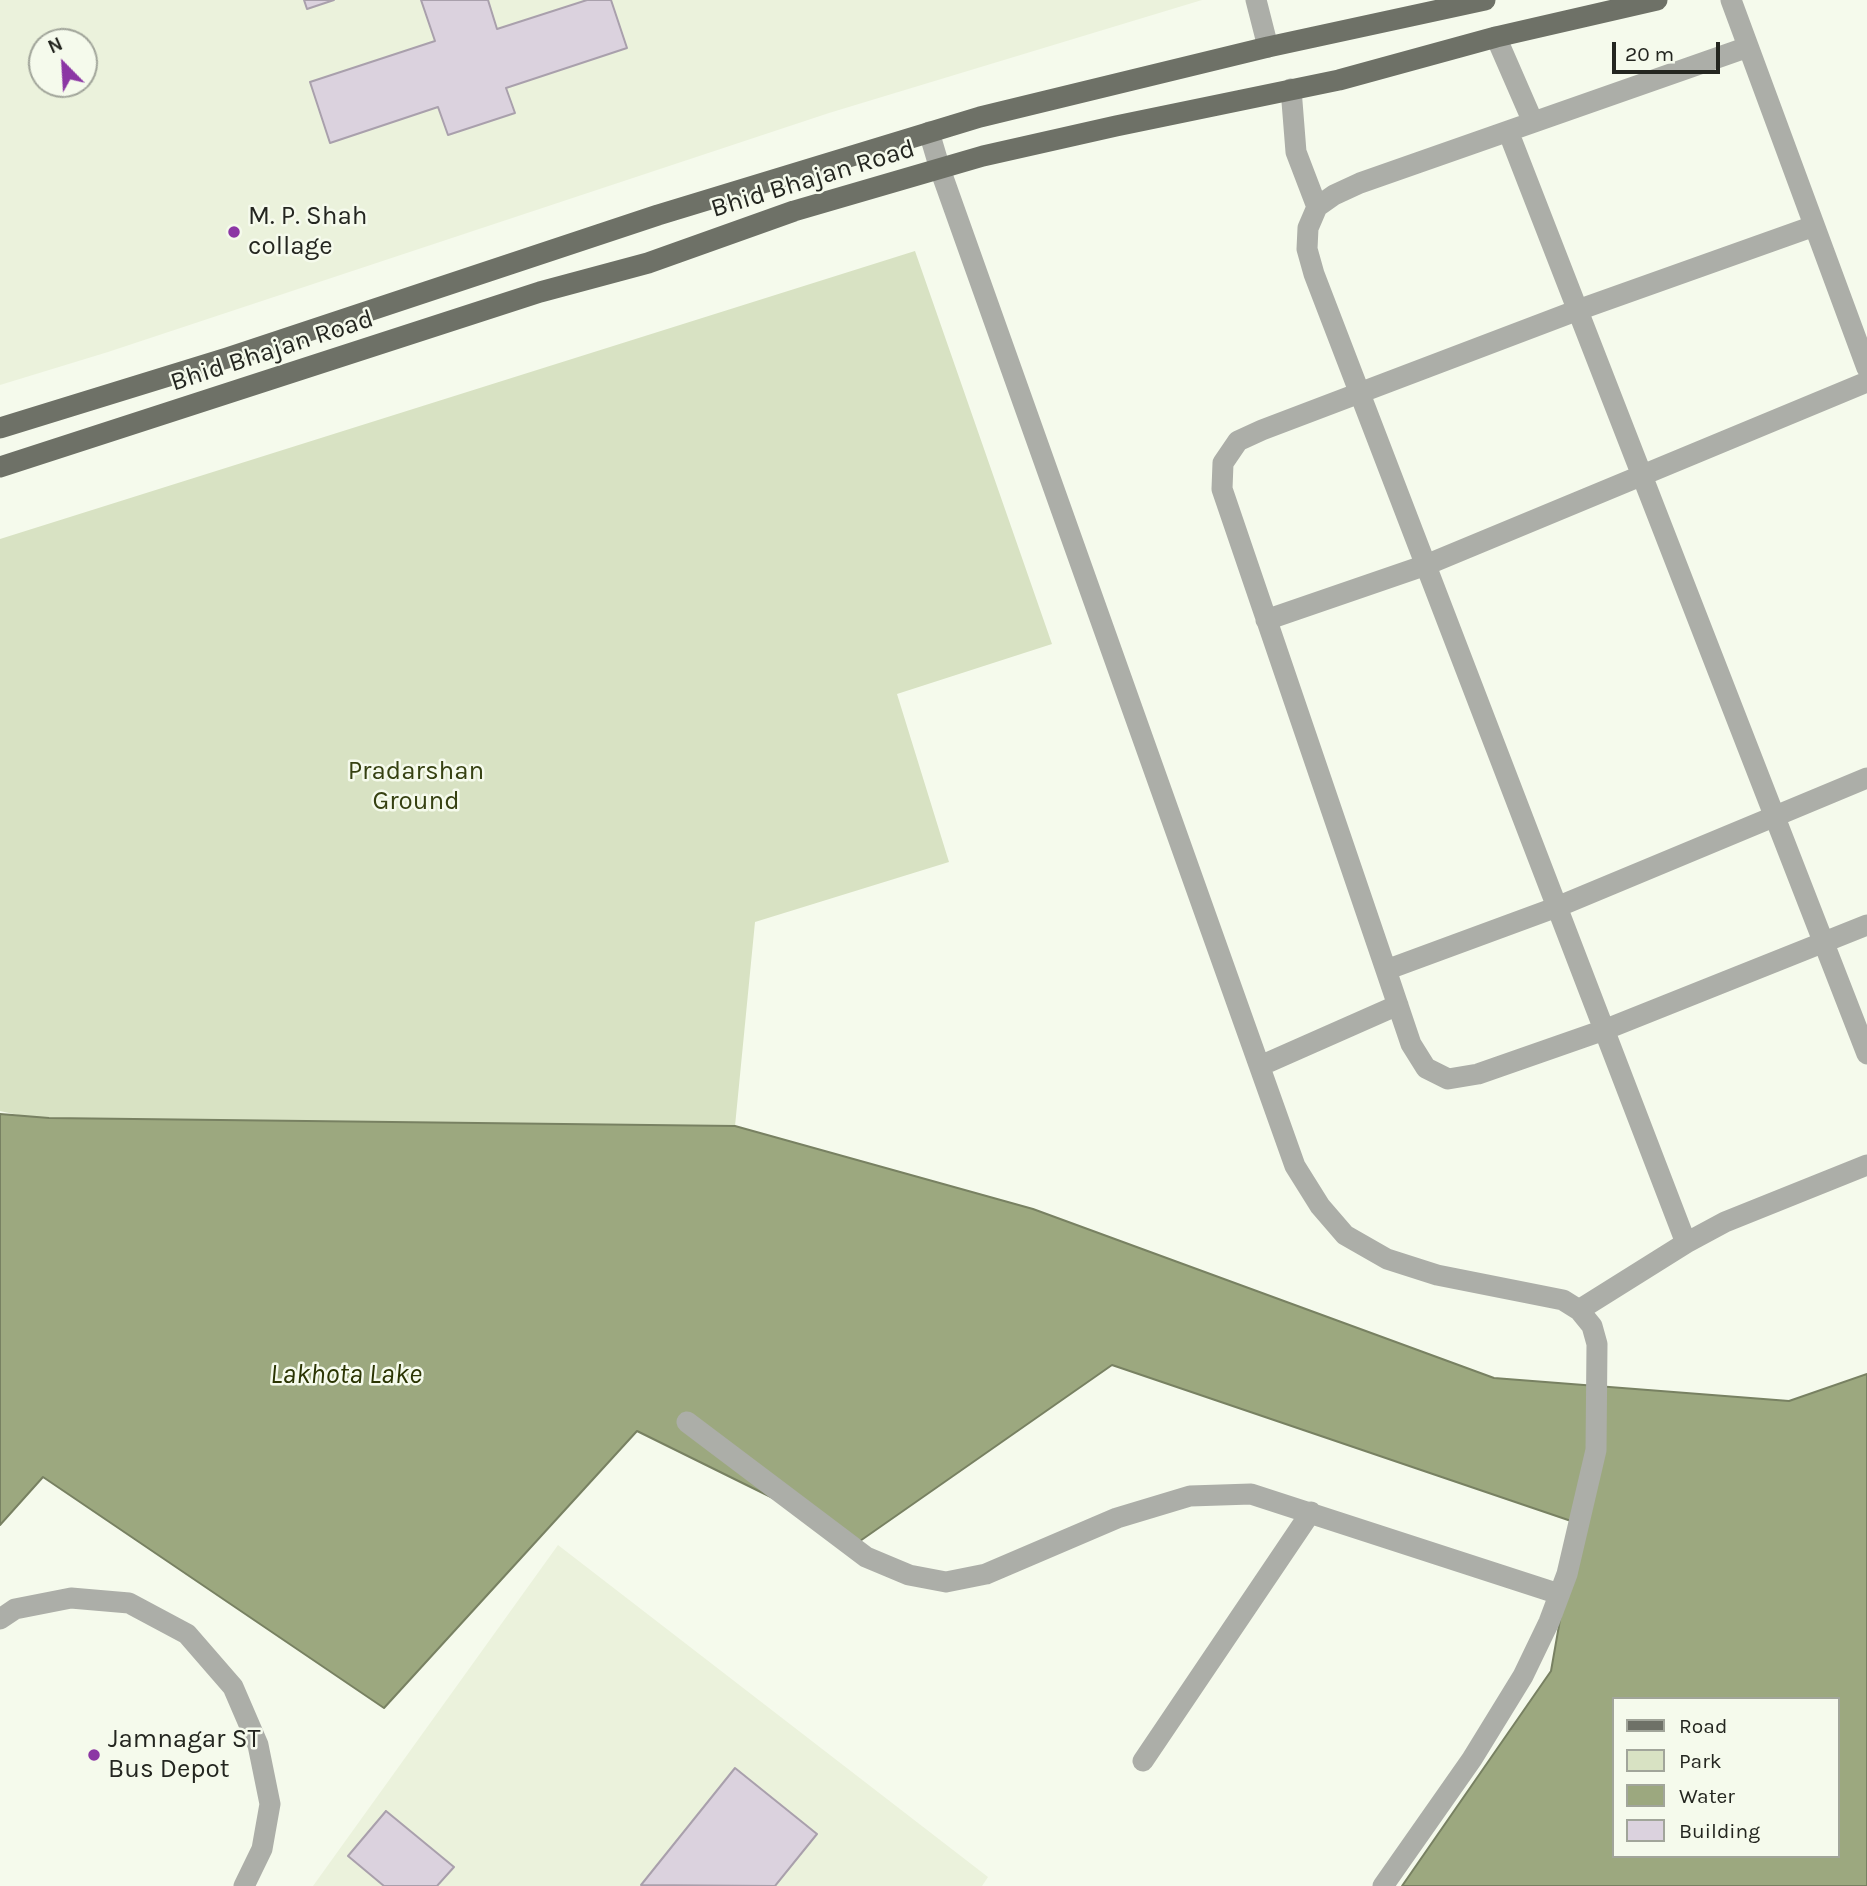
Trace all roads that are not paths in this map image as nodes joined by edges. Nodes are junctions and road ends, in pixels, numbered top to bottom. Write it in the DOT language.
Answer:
graph roads {
  1 [pos="1256,0"];
  2 [pos="1485,0"];
  3 [pos="1657,0"];
  4 [pos="1731,0"];
  5 [pos="1454,3"];
  6 [pos="1496,37"];
  7 [pos="1268,47"];
  8 [pos="1748,47"];
  9 [pos="1291,89"];
  10 [pos="1533,122"];
  11 [pos="1508,131"];
  12 [pos="929,132"];
  13 [pos="940,169"];
  14 [pos="1317,207"];
  15 [pos="1814,226"];
  16 [pos="1578,310"];
  17 [pos="1867,368"];
  18 [pos="1867,382"];
  19 [pos="1359,391"];
  20 [pos="0,428"];
  21 [pos="0,467"];
  22 [pos="1642,474"];
  23 [pos="1426,565"];
  24 [pos="1266,620"];
  25 [pos="1867,778"];
  26 [pos="1774,816"];
  27 [pos="1558,907"];
  28 [pos="1867,925"];
  29 [pos="1824,943"];
  30 [pos="1385,970"];
  31 [pos="1398,1005"];
  32 [pos="1604,1030"];
  33 [pos="1867,1054"];
  34 [pos="1260,1066"];
  35 [pos="1867,1165"];
  36 [pos="1686,1243"];
  37 [pos="1579,1310"];
  38 [pos="687,1422"];
  39 [pos="1311,1512"];
  40 [pos="1559,1594"];
  41 [pos="0,1619"];
  42 [pos="1143,1761"];
  43 [pos="244,1886"];
  44 [pos="1383,1886"];
  1 -- 7 [label="street"];
  2 -- 5 [label="main road, Bhid Bhajan Road"];
  3 -- 6 [label="main road, Bhid Bhajan Road"];
  4 -- 8 [label="street"];
  5 -- 7 [label="main road, Bhid Bhajan Road"];
  6 -- 9 [label="main road, Bhid Bhajan Road"];
  6 -- 10 [label="street"];
  7 -- 12 [label="main road, Bhid Bhajan Road"];
  8 -- 10 [label="street"];
  8 -- 15 [label="street"];
  9 -- 13 [label="main road, Bhid Bhajan Road"];
  9 -- 14 [label="street"];
  10 -- 11 [label="street"];
  11 -- 14 [label="street"];
  11 -- 16 [label="street"];
  12 -- 13 [label="street"];
  12 -- 20 [label="main road, Bhid Bhajan Road"];
  13 -- 21 [label="main road, Bhid Bhajan Road"];
  13 -- 34 [label="street"];
  14 -- 19 [label="street"];
  15 -- 16 [label="street"];
  15 -- 17 [label="street"];
  16 -- 19 [label="street"];
  16 -- 22 [label="street"];
  18 -- 22 [label="street"];
  19 -- 23 [label="street"];
  19 -- 24 [label="street"];
  22 -- 23 [label="street"];
  22 -- 26 [label="street"];
  23 -- 24 [label="street"];
  23 -- 27 [label="street"];
  24 -- 30 [label="street"];
  25 -- 26 [label="street"];
  26 -- 27 [label="street"];
  26 -- 29 [label="street"];
  27 -- 30 [label="street"];
  27 -- 32 [label="street"];
  28 -- 29 [label="street"];
  29 -- 32 [label="street"];
  29 -- 33 [label="street"];
  30 -- 31 [label="street"];
  31 -- 32 [label="street"];
  31 -- 34 [label="street"];
  32 -- 36 [label="street"];
  34 -- 37 [label="street"];
  35 -- 36 [label="street"];
  36 -- 37 [label="street"];
  37 -- 40 [label="street"];
  38 -- 39 [label="street"];
  39 -- 40 [label="street"];
  39 -- 42 [label="street"];
  40 -- 44 [label="street"];
  41 -- 43 [label="street"];
}
